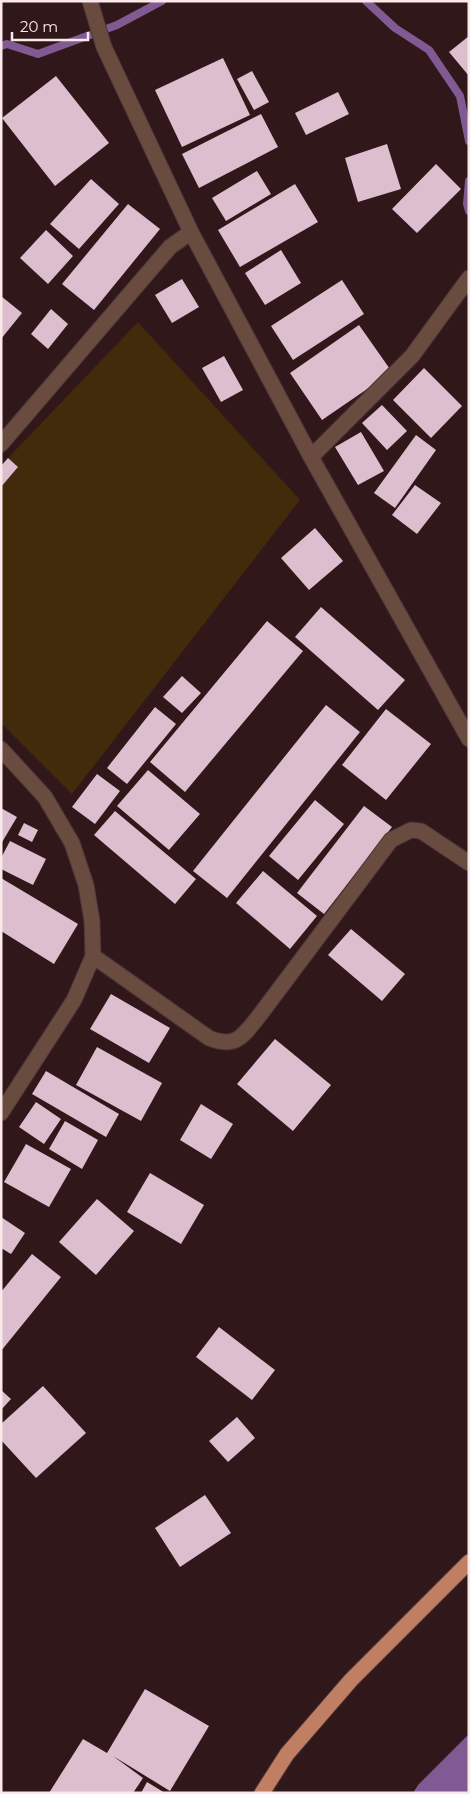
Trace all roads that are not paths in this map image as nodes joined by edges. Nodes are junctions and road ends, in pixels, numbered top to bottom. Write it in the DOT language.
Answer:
graph roads {
  1 [pos="90,1"];
  2 [pos="191,232"];
  3 [pos="469,278"];
  4 [pos="1,444"];
  5 [pos="311,457"];
  6 [pos="469,739"];
  7 [pos="1,749"];
  8 [pos="469,863"];
  9 [pos="93,956"];
  10 [pos="1,1113"];
  11 [pos="469,1562"];
  12 [pos="262,1793"];
  1 -- 2 [label="street"];
  2 -- 4 [label="street"];
  2 -- 5 [label="street"];
  3 -- 5 [label="street"];
  5 -- 6 [label="street"];
  7 -- 9 [label="street"];
  8 -- 9 [label="street"];
  9 -- 10 [label="street"];
  11 -- 12 [label="highway"];
}
